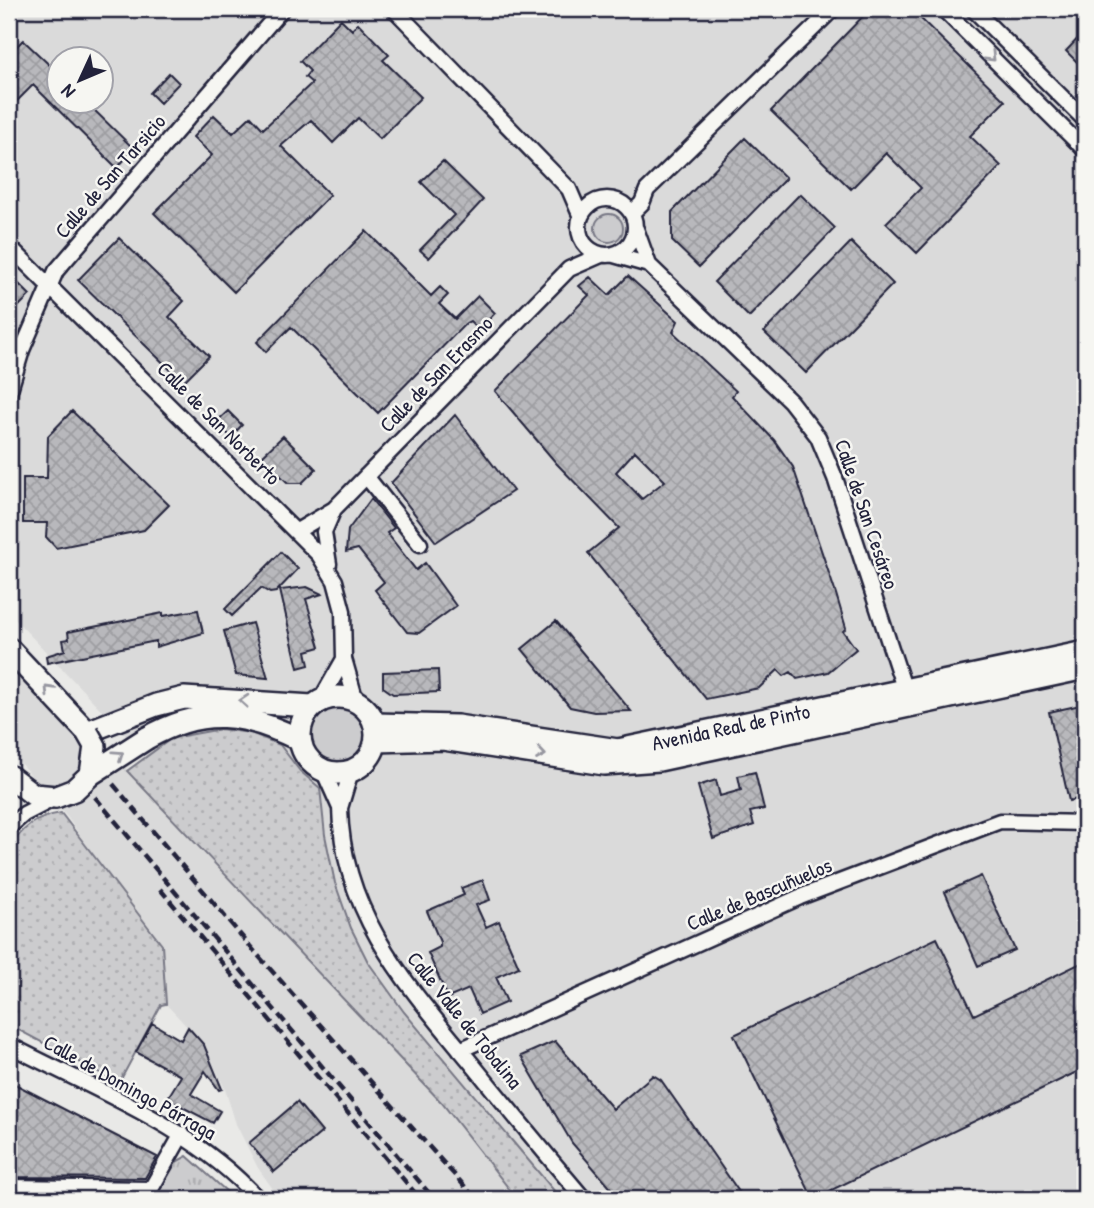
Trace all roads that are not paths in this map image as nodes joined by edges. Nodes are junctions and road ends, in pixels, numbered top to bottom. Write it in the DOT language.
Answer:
graph roads {
  1 [pos="282,9"];
  2 [pos="394,9"];
  3 [pos="833,9"];
  4 [pos="943,9"];
  5 [pos="973,9"];
  6 [pos="1085,120"];
  7 [pos="1085,150"];
  8 [pos="569,189"];
  9 [pos="595,202"];
  10 [pos="627,208"];
  11 [pos="580,218"];
  12 [pos="636,229"];
  13 [pos="581,238"];
  14 [pos="9,246"];
  15 [pos="608,255"];
  16 [pos="649,265"];
  17 [pos="569,269"];
  18 [pos="49,286"];
  19 [pos="9,393"];
  20 [pos="366,476"];
  21 [pos="334,509"];
  22 [pos="297,531"];
  23 [pos="420,544"];
  24 [pos="331,572"];
  25 [pos="9,649"];
  26 [pos="1085,652"];
  27 [pos="344,659"];
  28 [pos="1085,668"];
  29 [pos="356,701"];
  30 [pos="909,703"];
  31 [pos="316,704"];
  32 [pos="375,732"];
  33 [pos="87,733"];
  34 [pos="300,740"];
  35 [pos="323,770"];
  36 [pos="351,771"];
  37 [pos="91,774"];
  38 [pos="9,776"];
  39 [pos="57,797"];
  40 [pos="340,808"];
  41 [pos="1085,824"];
  42 [pos="9,827"];
  43 [pos="9,1045"];
  44 [pos="460,1050"];
  45 [pos="181,1134"];
  46 [pos="9,1188"];
  47 [pos="153,1194"];
  48 [pos="258,1199"];
  49 [pos="584,1199"];
  1 -- 18 [label="street, Calle de San Tarsicio"];
  2 -- 8 [label="street"];
  3 -- 10 [label="street"];
  4 -- 7 [label="street, one-way"];
  5 -- 6 [label="street"];
  8 -- 9 [label="street"];
  8 -- 11 [label="street"];
  9 -- 10 [label="street"];
  9 -- 11 [label="street"];
  10 -- 12 [label="street"];
  11 -- 13 [label="street"];
  12 -- 15 [label="street"];
  12 -- 16 [label="street, Calle de San Cesáreo"];
  13 -- 15 [label="street"];
  13 -- 17 [label="street, Calle de San Erasmo"];
  14 -- 18 [label="street, Calle de San Norberto"];
  15 -- 16 [label="street, Calle de San Cesáreo"];
  15 -- 17 [label="street, Calle de San Erasmo"];
  16 -- 30 [label="street, Calle de San Cesáreo"];
  17 -- 20 [label="street, Calle de San Erasmo"];
  18 -- 19 [label="street, Calle de San Tarsicio"];
  18 -- 22 [label="street, Calle de San Norberto"];
  20 -- 21 [label="street, Calle de San Erasmo"];
  20 -- 23 [label="street"];
  21 -- 22 [label="street, Calle de San Erasmo"];
  21 -- 24 [label="street, Calle de San Erasmo"];
  22 -- 24 [label="street, Calle de San Norberto"];
  24 -- 27 [label="street, Calle de San Norberto"];
  33 -- 25 [label="main road, one-way"];
  26 -- 30 [label="main road, Avenida Real de Pinto"];
  27 -- 29 [label="street, Calle de San Norberto"];
  27 -- 31 [label="street"];
  28 -- 30 [label="main road, Avenida Real de Pinto"];
  29 -- 31 [label="main road"];
  29 -- 32 [label="main road"];
  30 -- 32 [label="main road, Avenida Real de Pinto"];
  31 -- 33 [label="main road, one-way"];
  31 -- 34 [label="main road"];
  32 -- 36 [label="main road"];
  33 -- 37 [label="main road, bridge"];
  34 -- 35 [label="main road"];
  37 -- 34 [label="main road, one-way, bridge"];
  35 -- 36 [label="main road"];
  35 -- 40 [label="street, Calle Valle de Tobalina"];
  36 -- 40 [label="street, Calle Valle de Tobalina"];
  37 -- 39 [label="main road, bridge"];
  38 -- 39 [label="main road"];
  39 -- 42 [label="street"];
  40 -- 44 [label="street, Calle Valle de Tobalina"];
  41 -- 44 [label="street, Calle de Bascuñuelos"];
  43 -- 45 [label="street, Calle de Domingo Párraga"];
  44 -- 49 [label="street, Calle Valle de Tobalina"];
  45 -- 47 [label="street"];
  45 -- 48 [label="street, Calle de Domingo Párraga"];
  46 -- 47 [label="street"];
}
